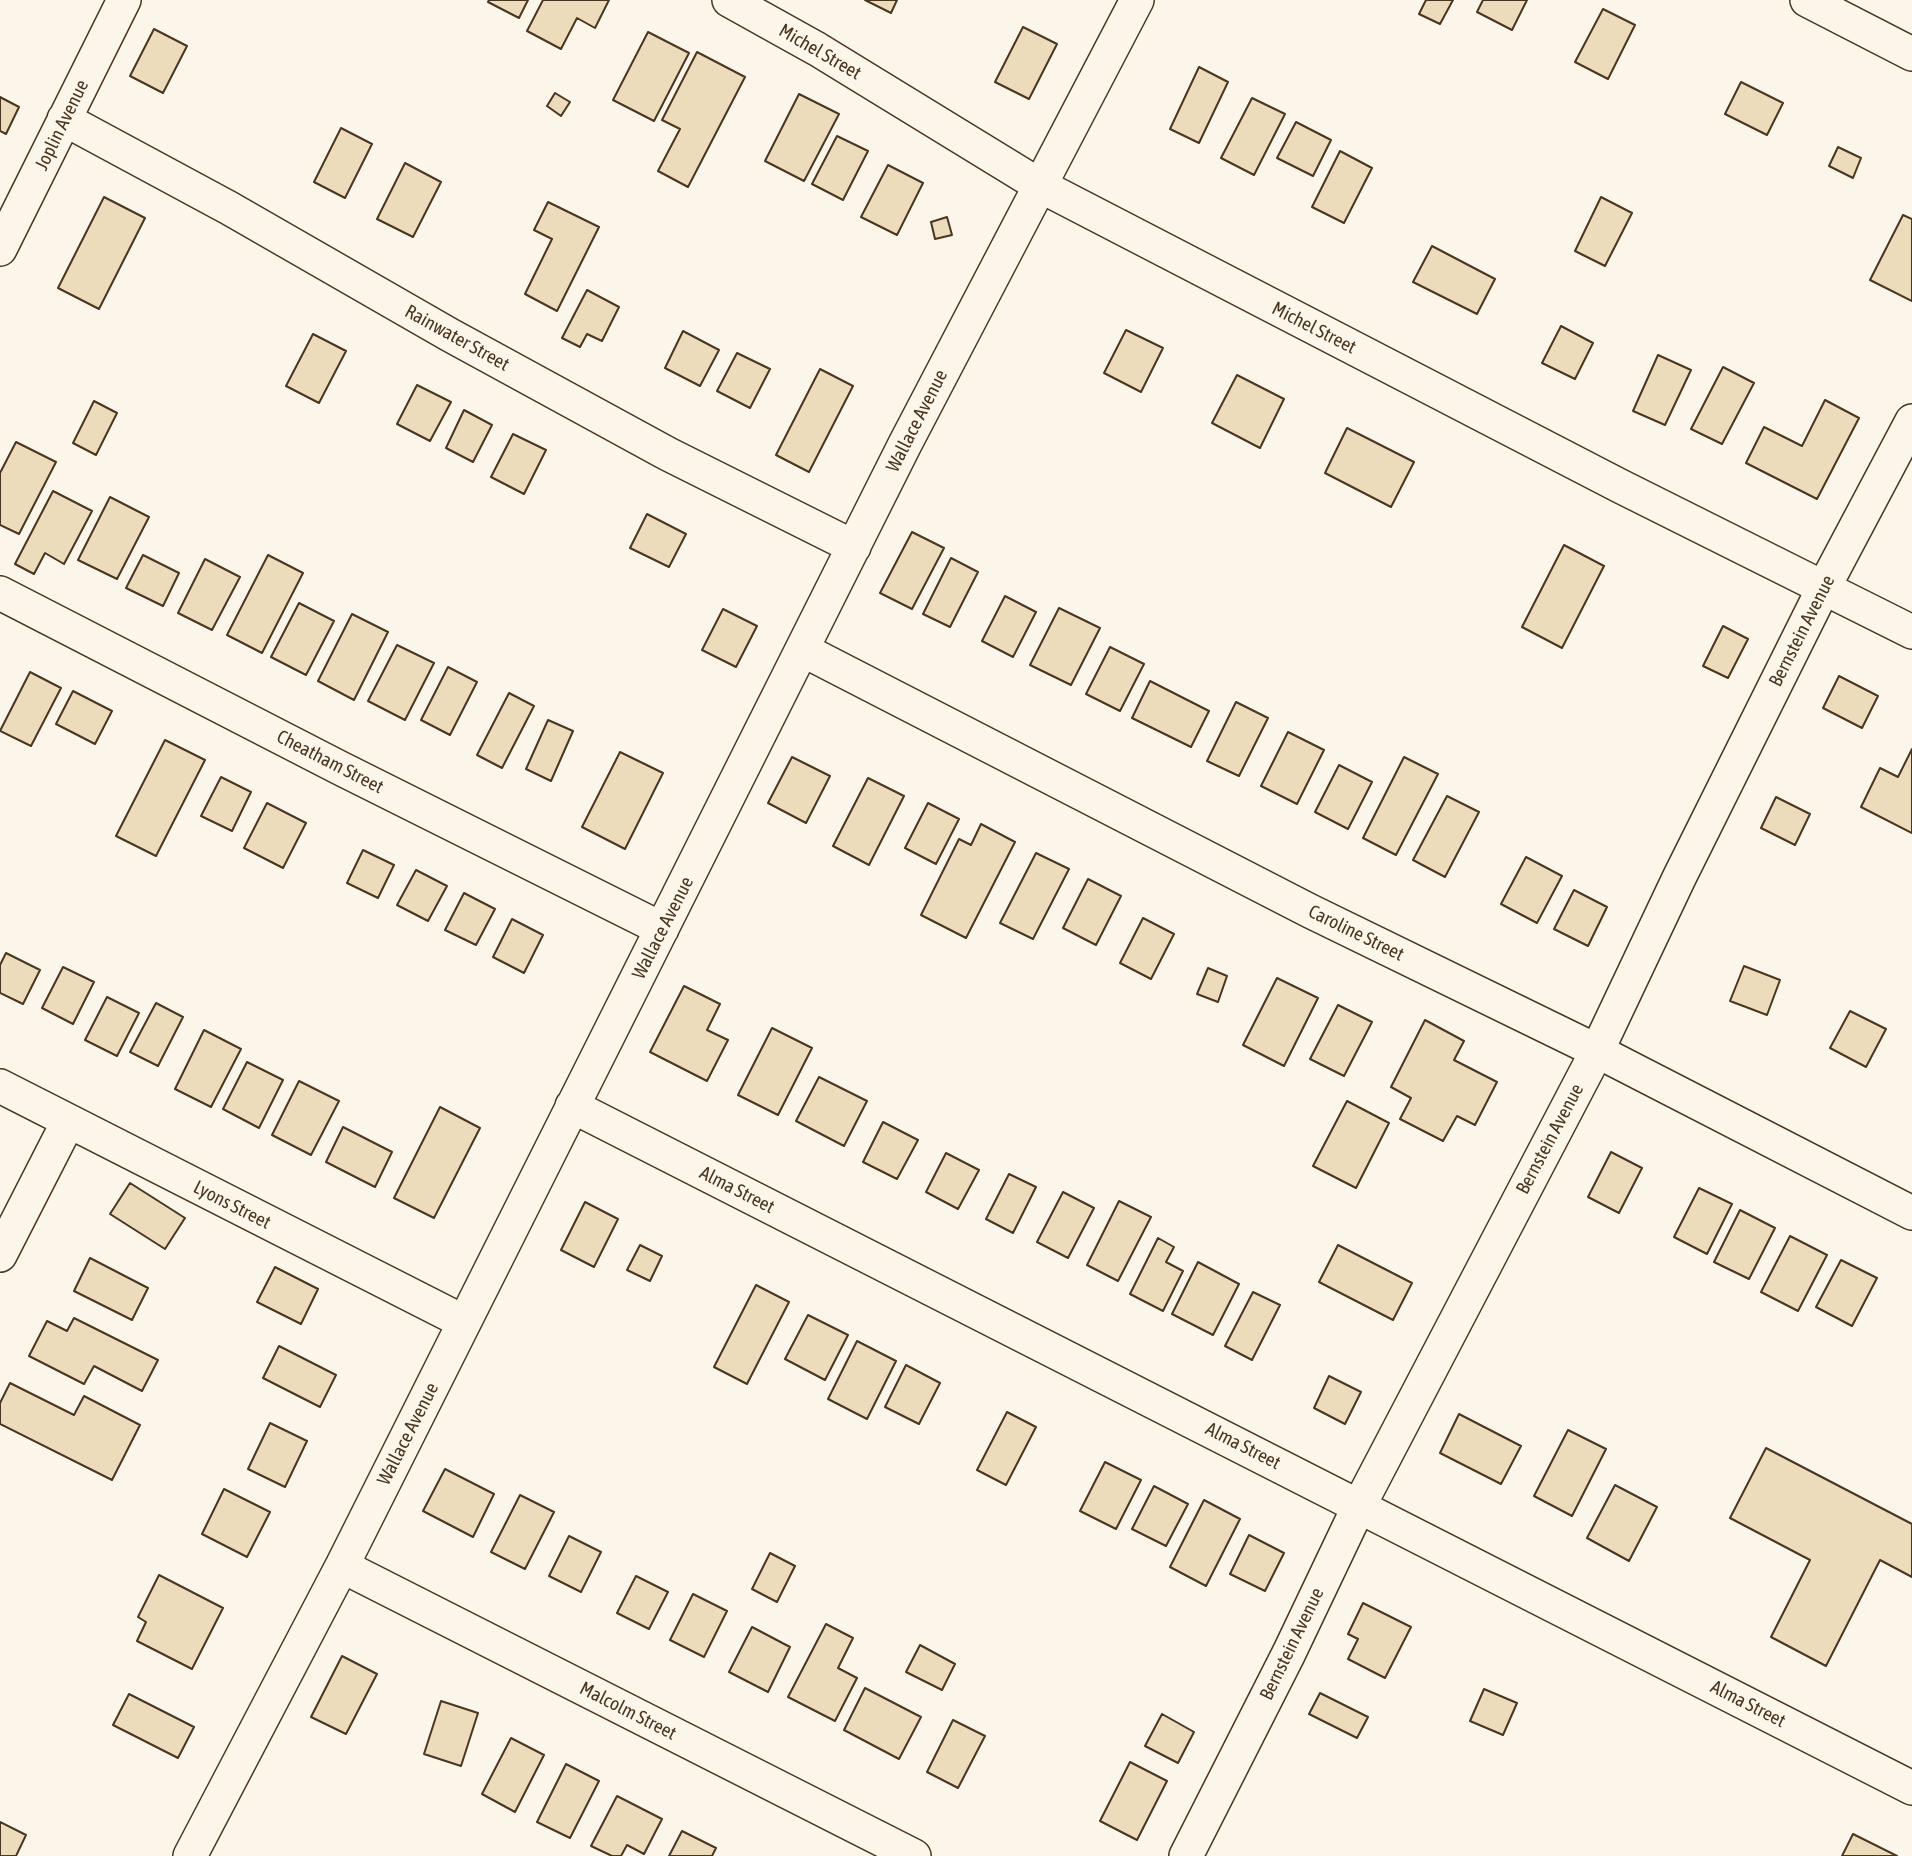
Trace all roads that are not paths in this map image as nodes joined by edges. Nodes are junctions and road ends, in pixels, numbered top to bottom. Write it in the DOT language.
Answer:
graph roads {
  1 [pos="124,0"];
  2 [pos="729,0"];
  3 [pos="1137,0"];
  4 [pos="1807,0"];
  5 [pos="1912,54"];
  6 [pos="64,119"];
  7 [pos="1039,185"];
  8 [pos="0,249"];
  9 [pos="1912,421"];
  10 [pos="854,547"];
  11 [pos="1823,589"];
  12 [pos="0,593"];
  13 [pos="1912,632"];
  14 [pos="803,650"];
  15 [pos="662,929"];
  16 [pos="1597,1051"];
  17 [pos="0,1086"];
  18 [pos="572,1106"];
  19 [pos="68,1122"];
  20 [pos="1912,1213"];
  21 [pos="0,1255"];
  22 [pos="464,1322"];
  23 [pos="1359,1506"];
  24 [pos="342,1566"];
  25 [pos="1912,1788"];
  26 [pos="190,1856"];
  27 [pos="914,1856"];
  28 [pos="1186,1856"];
  1 -- 6 [label="street, Joplin Avenue"];
  2 -- 7 [label="street, Michel Street"];
  3 -- 7 [label="street, Wallace Avenue"];
  4 -- 5 [label="street"];
  6 -- 8 [label="street, Joplin Avenue"];
  6 -- 10 [label="street, Rainwater Street"];
  7 -- 10 [label="street, Wallace Avenue"];
  7 -- 11 [label="street, Michel Street"];
  9 -- 11 [label="street, Bernstein Avenue"];
  10 -- 14 [label="street, Wallace Avenue"];
  11 -- 13 [label="street, Michel Street"];
  11 -- 16 [label="street, Bernstein Avenue"];
  12 -- 15 [label="street, Cheatham Street"];
  14 -- 15 [label="street, Wallace Avenue"];
  14 -- 16 [label="street, Caroline Street"];
  15 -- 18 [label="street, Wallace Avenue"];
  16 -- 20 [label="street, Caroline Street"];
  16 -- 23 [label="street, Bernstein Avenue"];
  17 -- 19 [label="street, Lyons Street"];
  18 -- 22 [label="street, Wallace Avenue"];
  18 -- 23 [label="street, Alma Street"];
  19 -- 21 [label="street"];
  19 -- 22 [label="street, Lyons Street"];
  22 -- 24 [label="street, Wallace Avenue"];
  23 -- 25 [label="street, Alma Street"];
  23 -- 28 [label="street, Bernstein Avenue"];
  24 -- 26 [label="street, Wallace Avenue"];
  24 -- 27 [label="street, Malcolm Street"];
}
